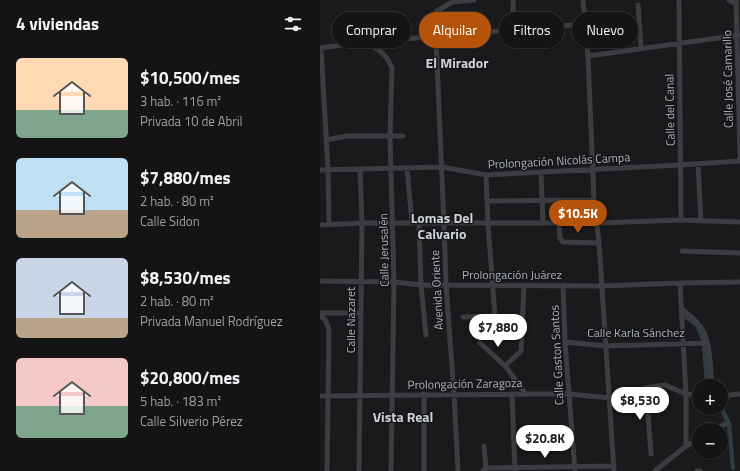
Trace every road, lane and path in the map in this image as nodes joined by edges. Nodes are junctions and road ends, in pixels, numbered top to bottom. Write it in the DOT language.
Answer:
graph roads {
  1 [pos="474,0"];
  2 [pos="512,0"];
  3 [pos="583,0"];
  4 [pos="679,0"];
  5 [pos="728,0"];
  6 [pos="453,1"];
  7 [pos="736,2"];
  8 [pos="638,5"];
  9 [pos="437,12"];
  10 [pos="513,12"];
  11 [pos="584,12"];
  12 [pos="739,35"];
  13 [pos="679,44"];
  14 [pos="332,47"];
  15 [pos="321,48"];
  16 [pos="376,48"];
  17 [pos="437,48"];
  18 [pos="587,48"];
  19 [pos="641,48"];
  20 [pos="588,56"];
  21 [pos="739,92"];
  22 [pos="403,136"];
  23 [pos="390,137"];
  24 [pos="326,140"];
  25 [pos="740,160"];
  26 [pos="698,164"];
  27 [pos="680,165"];
  28 [pos="442,167"];
  29 [pos="392,168"];
  30 [pos="407,168"];
  31 [pos="328,169"];
  32 [pos="360,169"];
  33 [pos="594,169"];
  34 [pos="320,170"];
  35 [pos="541,172"];
  36 [pos="486,175"];
  37 [pos="542,200"];
  38 [pos="594,200"];
  39 [pos="488,201"];
  40 [pos="681,220"];
  41 [pos="701,221"];
  42 [pos="543,222"];
  43 [pos="740,222"];
  44 [pos="362,223"];
  45 [pos="419,223"];
  46 [pos="559,223"];
  47 [pos="597,223"];
  48 [pos="329,224"];
  49 [pos="394,224"];
  50 [pos="412,224"];
  51 [pos="444,224"];
  52 [pos="488,224"];
  53 [pos="320,225"];
  54 [pos="599,243"];
  55 [pos="682,251"];
  56 [pos="740,253"];
  57 [pos="361,280"];
  58 [pos="320,281"];
  59 [pos="394,282"];
  60 [pos="740,282"];
  61 [pos="680,283"];
  62 [pos="421,285"];
  63 [pos="446,285"];
  64 [pos="492,285"];
  65 [pos="524,285"];
  66 [pos="563,285"];
  67 [pos="602,286"];
  68 [pos="682,309"];
  69 [pos="361,313"];
  70 [pos="320,314"];
  71 [pos="495,316"];
  72 [pos="463,317"];
  73 [pos="496,329"];
  74 [pos="426,334"];
  75 [pos="565,342"];
  76 [pos="707,342"];
  77 [pos="480,343"];
  78 [pos="683,344"];
  79 [pos="606,346"];
  80 [pos="504,366"];
  81 [pos="711,379"];
  82 [pos="646,388"];
  83 [pos="424,394"];
  84 [pos="454,394"];
  85 [pos="512,394"];
  86 [pos="526,394"];
  87 [pos="569,394"];
  88 [pos="686,394"];
  89 [pos="692,394"];
  90 [pos="740,394"];
  91 [pos="360,395"];
  92 [pos="393,395"];
  93 [pos="728,395"];
  94 [pos="320,396"];
  95 [pos="328,396"];
  96 [pos="610,398"];
  97 [pos="572,436"];
  98 [pos="513,439"];
  99 [pos="692,443"];
  100 [pos="484,446"];
  101 [pos="686,446"];
  102 [pos="651,454"];
  103 [pos="614,468"];
  104 [pos="515,469"];
  105 [pos="575,469"];
  106 [pos="484,470"];
  107 [pos="327,471"];
  108 [pos="358,471"];
  109 [pos="391,471"];
  110 [pos="424,471"];
  111 [pos="458,471"];
  112 [pos="655,471"];
  113 [pos="697,471"];
  114 [pos="700,471"];
  1 -- 6 [label="street"];
  2 -- 10 [label="street"];
  3 -- 11 [label="street"];
  4 -- 13 [label="street, Calle del Canal"];
  5 -- 7 [label="street"];
  6 -- 9 [label="street, Avenida Oriente"];
  7 -- 12 [label="street, Calle José Camarillo"];
  8 -- 19 [label="street"];
  12 -- 13 [label="street"];
  12 -- 21 [label="street, Calle José Camarillo"];
  13 -- 19 [label="street"];
  13 -- 27 [label="street, Calle del Canal"];
  14 -- 15 [label="street"];
  15 -- 24 [label="street"];
  16 -- 23 [label="street, Calle Jerusalén"];
  17 -- 28 [label="street, Avenida Oriente"];
  18 -- 20 [label="street"];
  19 -- 20 [label="street"];
  20 -- 33 [label="street"];
  21 -- 25 [label="street, Calle José Camarillo"];
  22 -- 23 [label="street"];
  23 -- 24 [label="street"];
  23 -- 29 [label="street, Calle Jerusalén"];
  24 -- 31 [label="street"];
  25 -- 26 [label="street, Prolongación Nicolás Campa"];
  26 -- 27 [label="street, Prolongación Nicolás Campa"];
  26 -- 41 [label="street"];
  27 -- 33 [label="street, Prolongación Nicolás Campa"];
  27 -- 40 [label="street, Calle del Canal"];
  28 -- 30 [label="street, Prolongación Nicolás Campa"];
  28 -- 36 [label="street, Prolongación Nicolás Campa"];
  28 -- 51 [label="street, Avenida Oriente"];
  29 -- 30 [label="street, Prolongación Nicolás Campa"];
  29 -- 32 [label="street, Prolongación Nicolás Campa"];
  29 -- 49 [label="street, Calle Jerusalén"];
  30 -- 50 [label="street"];
  31 -- 32 [label="street, Prolongación Nicolás Campa"];
  31 -- 34 [label="street, Prolongación Nicolás Campa"];
  31 -- 48 [label="street"];
  32 -- 44 [label="street, Calle Nazaret"];
  33 -- 35 [label="street, Prolongación Nicolás Campa"];
  33 -- 38 [label="street"];
  35 -- 36 [label="street, Prolongación Nicolás Campa"];
  35 -- 37 [label="street"];
  36 -- 39 [label="street"];
  37 -- 38 [label="street"];
  37 -- 39 [label="street"];
  37 -- 42 [label="street"];
  38 -- 47 [label="street"];
  39 -- 52 [label="street"];
  40 -- 41 [label="street"];
  40 -- 47 [label="street"];
  41 -- 43 [label="street"];
  42 -- 46 [label="street"];
  42 -- 52 [label="street"];
  44 -- 48 [label="street"];
  44 -- 49 [label="street"];
  44 -- 57 [label="street, Calle Nazaret"];
  45 -- 50 [label="street"];
  45 -- 51 [label="street"];
  45 -- 62 [label="street"];
  46 -- 47 [label="street"];
  46 -- 54 [label="street"];
  47 -- 54 [label="street"];
  48 -- 53 [label="street"];
  49 -- 50 [label="street"];
  49 -- 59 [label="street, Calle Jerusalén"];
  51 -- 52 [label="street"];
  51 -- 63 [label="street, Avenida Oriente"];
  52 -- 64 [label="street"];
  54 -- 67 [label="street"];
  55 -- 56 [label="street"];
  57 -- 58 [label="street, Prolongación Juárez"];
  57 -- 59 [label="street, Prolongación Juárez"];
  57 -- 69 [label="street, Calle Nazaret"];
  59 -- 62 [label="street, Prolongación Juárez"];
  59 -- 92 [label="street, Calle Jerusalén"];
  60 -- 61 [label="street, Prolongación Juárez"];
  61 -- 67 [label="street, Prolongación Juárez"];
  61 -- 68 [label="street"];
  62 -- 63 [label="street, Prolongación Juárez"];
  62 -- 74 [label="street"];
  63 -- 64 [label="street, Prolongación Juárez"];
  63 -- 84 [label="street, Avenida Oriente"];
  64 -- 65 [label="street, Prolongación Juárez"];
  64 -- 71 [label="street"];
  65 -- 66 [label="street, Prolongación Juárez"];
  65 -- 80 [label="street"];
  66 -- 67 [label="street, Prolongación Juárez"];
  66 -- 75 [label="street, Calle Gaston Santos"];
  67 -- 79 [label="street"];
  68 -- 76 [label="street"];
  68 -- 78 [label="street"];
  69 -- 70 [label="street"];
  69 -- 91 [label="street, Calle Nazaret"];
  70 -- 95 [label="street"];
  71 -- 72 [label="street"];
  71 -- 73 [label="street"];
  75 -- 79 [label="street, Calle Karla Sánchez"];
  75 -- 87 [label="street, Calle Gaston Santos"];
  76 -- 78 [label="street, Calle Karla Sánchez"];
  76 -- 81 [label="street"];
  77 -- 80 [label="street"];
  78 -- 79 [label="street, Calle Karla Sánchez"];
  78 -- 88 [label="street"];
  79 -- 96 [label="street"];
  80 -- 86 [label="street"];
  82 -- 88 [label="street, Prolongación Zaragoza"];
  82 -- 96 [label="street, Prolongación Zaragoza"];
  82 -- 102 [label="street"];
  83 -- 84 [label="street, Prolongación Zaragoza"];
  83 -- 92 [label="street, Prolongación Zaragoza"];
  83 -- 110 [label="street"];
  84 -- 85 [label="street, Prolongación Zaragoza"];
  84 -- 111 [label="street, Avenida Oriente"];
  85 -- 86 [label="street, Prolongación Zaragoza"];
  85 -- 98 [label="street"];
  86 -- 87 [label="street, Prolongación Zaragoza"];
  87 -- 96 [label="street, Prolongación Zaragoza"];
  87 -- 97 [label="street, Calle Gaston Santos"];
  88 -- 89 [label="street, Prolongación Zaragoza"];
  88 -- 101 [label="street"];
  90 -- 93 [label="street"];
  91 -- 92 [label="street, Prolongación Zaragoza"];
  91 -- 95 [label="street, Prolongación Zaragoza"];
  91 -- 108 [label="street, Calle Nazaret"];
  92 -- 109 [label="street, Calle Jerusalén"];
  94 -- 95 [label="street, Prolongación Zaragoza"];
  95 -- 107 [label="street"];
  96 -- 103 [label="street"];
  97 -- 98 [label="street"];
  97 -- 105 [label="street, Calle Gaston Santos"];
  98 -- 104 [label="street"];
  99 -- 101 [label="street"];
  100 -- 106 [label="street"];
  101 -- 112 [label="street"];
  103 -- 105 [label="street"];
  104 -- 105 [label="street"];
  104 -- 106 [label="street"];
  113 -- 114 [label="street"];
}
